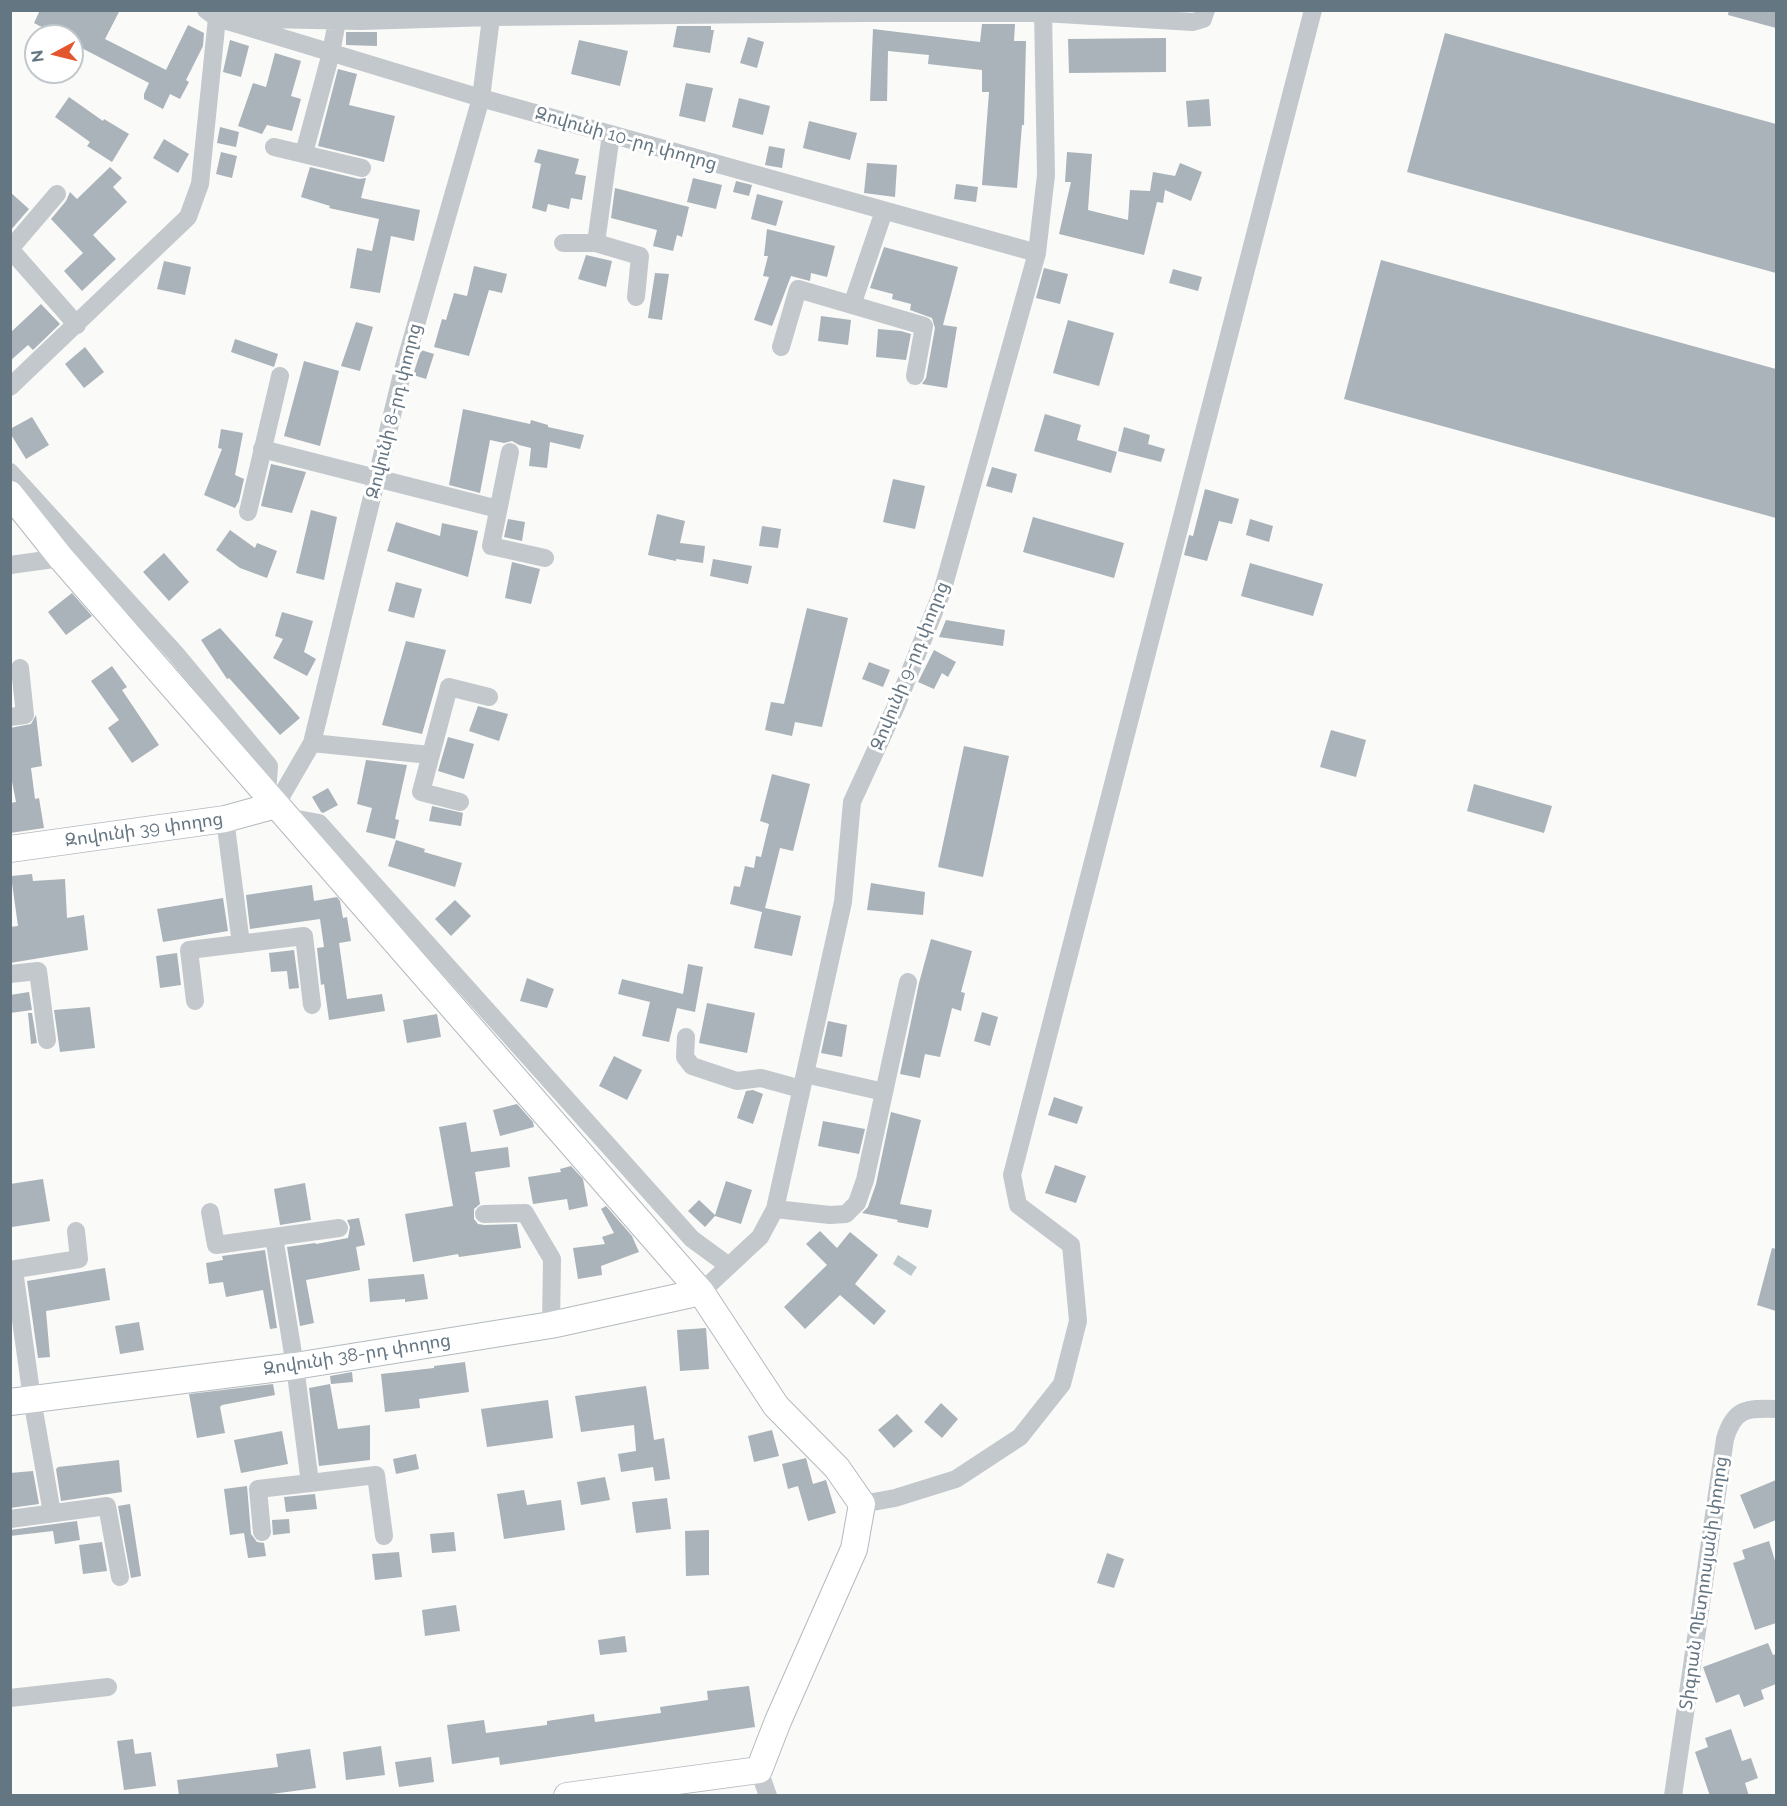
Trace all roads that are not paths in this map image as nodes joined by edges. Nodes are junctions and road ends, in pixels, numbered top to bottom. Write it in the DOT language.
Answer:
graph roads {
  1 [pos="1313,10"];
  2 [pos="1043,12"];
  3 [pos="211,14"];
  4 [pos="492,14"];
  5 [pos="1205,15"];
  6 [pos="361,16"];
  7 [pos="337,21"];
  8 [pos="331,53"];
  9 [pos="481,98"];
  10 [pos="610,134"];
  11 [pos="274,147"];
  12 [pos="304,153"];
  13 [pos="362,168"];
  14 [pos="57,194"];
  15 [pos="884,211"];
  16 [pos="563,243"];
  17 [pos="596,243"];
  18 [pos="10,249"];
  19 [pos="1037,253"];
  20 [pos="636,297"];
  21 [pos="852,305"];
  22 [pos="77,325"];
  23 [pos="781,347"];
  24 [pos="280,376"];
  25 [pos="915,376"];
  26 [pos="10,387"];
  27 [pos="262,449"];
  28 [pos="510,452"];
  29 [pos="10,472"];
  30 [pos="377,478"];
  31 [pos="10,494"];
  32 [pos="498,509"];
  33 [pos="248,512"];
  34 [pos="71,553"];
  35 [pos="544,558"];
  36 [pos="10,565"];
  37 [pos="20,668"];
  38 [pos="489,697"];
  39 [pos="10,717"];
  40 [pos="312,743"];
  41 [pos="430,755"];
  42 [pos="460,802"];
  43 [pos="276,805"];
  44 [pos="225,819"];
  45 [pos="10,849"];
  46 [pos="241,944"];
  47 [pos="10,974"];
  48 [pos="908,982"];
  49 [pos="195,1001"];
  50 [pos="312,1005"];
  51 [pos="686,1037"];
  52 [pos="47,1040"];
  53 [pos="803,1081"];
  54 [pos="884,1092"];
  55 [pos="775,1209"];
  56 [pos="210,1212"];
  57 [pos="484,1214"];
  58 [pos="339,1228"];
  59 [pos="76,1231"];
  60 [pos="274,1237"];
  61 [pos="729,1266"];
  62 [pos="12,1270"];
  63 [pos="701,1292"];
  64 [pos="551,1325"];
  65 [pos="295,1366"];
  66 [pos="21,1401"];
  67 [pos="1776,1409"];
  68 [pos="310,1483"];
  69 [pos="862,1504"];
  70 [pos="52,1513"];
  71 [pos="10,1519"];
  72 [pos="262,1532"];
  73 [pos="384,1536"];
  74 [pos="120,1577"];
  75 [pos="108,1687"];
  76 [pos="10,1698"];
  77 [pos="759,1770"];
  78 [pos="567,1796"];
  79 [pos="768,1796"];
  80 [pos="1673,1796"];
  1 -- 69 [label="street"];
  2 -- 4 [label="street"];
  2 -- 5 [label="street"];
  2 -- 19 [label="street, Զովունի 9-րդ փողոց"];
  3 -- 7 [label="street"];
  3 -- 8 [label="street, Զովունի 10-րդ փողոց"];
  3 -- 22 [label="street"];
  4 -- 6 [label="street"];
  4 -- 9 [label="street, Զովունի 8-րդ փողոց"];
  6 -- 7 [label="street"];
  7 -- 8 [label="street"];
  8 -- 9 [label="street, Զովունի 10-րդ փողոց"];
  8 -- 12 [label="street"];
  9 -- 10 [label="street, Զովունի 10-րդ փողոց"];
  9 -- 30 [label="street, Զովունի 8-րդ փողոց"];
  10 -- 15 [label="street, Զովունի 10-րդ փողոց"];
  10 -- 17 [label="street"];
  11 -- 12 [label="street"];
  12 -- 13 [label="street"];
  14 -- 18 [label="street"];
  15 -- 19 [label="street, Զովունի 10-րդ փողոց"];
  15 -- 21 [label="street"];
  16 -- 17 [label="street"];
  17 -- 20 [label="street"];
  18 -- 22 [label="street"];
  19 -- 53 [label="street, Զովունի 9-րդ փողոց"];
  21 -- 23 [label="street"];
  21 -- 25 [label="street"];
  22 -- 26 [label="street"];
  24 -- 27 [label="street"];
  27 -- 30 [label="street"];
  27 -- 33 [label="street"];
  28 -- 32 [label="street"];
  29 -- 34 [label="street"];
  30 -- 32 [label="street"];
  30 -- 40 [label="street, Զովունի 8-րդ փողոց"];
  31 -- 34 [label="street"];
  32 -- 35 [label="street"];
  34 -- 36 [label="street"];
  34 -- 43 [label="street"];
  37 -- 39 [label="street"];
  38 -- 41 [label="street"];
  40 -- 41 [label="street"];
  40 -- 43 [label="street, Զովունի 8-րդ փողոց"];
  41 -- 42 [label="street"];
  43 -- 44 [label="street, Զովունի 39 փողոց"];
  43 -- 61 [label="street"];
  43 -- 63 [label="street"];
  44 -- 45 [label="street, Զովունի 39 փողոց"];
  44 -- 46 [label="street"];
  46 -- 49 [label="street"];
  46 -- 50 [label="street"];
  47 -- 52 [label="street"];
  48 -- 54 [label="street"];
  51 -- 53 [label="street"];
  53 -- 54 [label="street"];
  53 -- 55 [label="street, Զովունի 9-րդ փողոց"];
  54 -- 55 [label="street"];
  55 -- 61 [label="street, Զովունի 9-րդ փողոց"];
  56 -- 60 [label="street"];
  57 -- 64 [label="street"];
  58 -- 60 [label="street"];
  59 -- 62 [label="street"];
  60 -- 65 [label="street"];
  61 -- 63 [label="street, Զովունի 9-րդ փողոց"];
  62 -- 66 [label="street"];
  63 -- 64 [label="street, Զովունի 38-րդ փողոց"];
  63 -- 69 [label="street"];
  64 -- 65 [label="street, Զովունի 38-րդ փողոց"];
  65 -- 66 [label="street, Զովունի 38-րդ փողոց"];
  65 -- 68 [label="street"];
  66 -- 70 [label="street"];
  67 -- 80 [label="street, Տիգրան Պետրոսյանի փողոց"];
  68 -- 72 [label="street"];
  68 -- 73 [label="street"];
  69 -- 77 [label="street"];
  70 -- 71 [label="street"];
  70 -- 74 [label="street"];
  75 -- 76 [label="street"];
  77 -- 78 [label="street"];
  77 -- 79 [label="street"];
}
